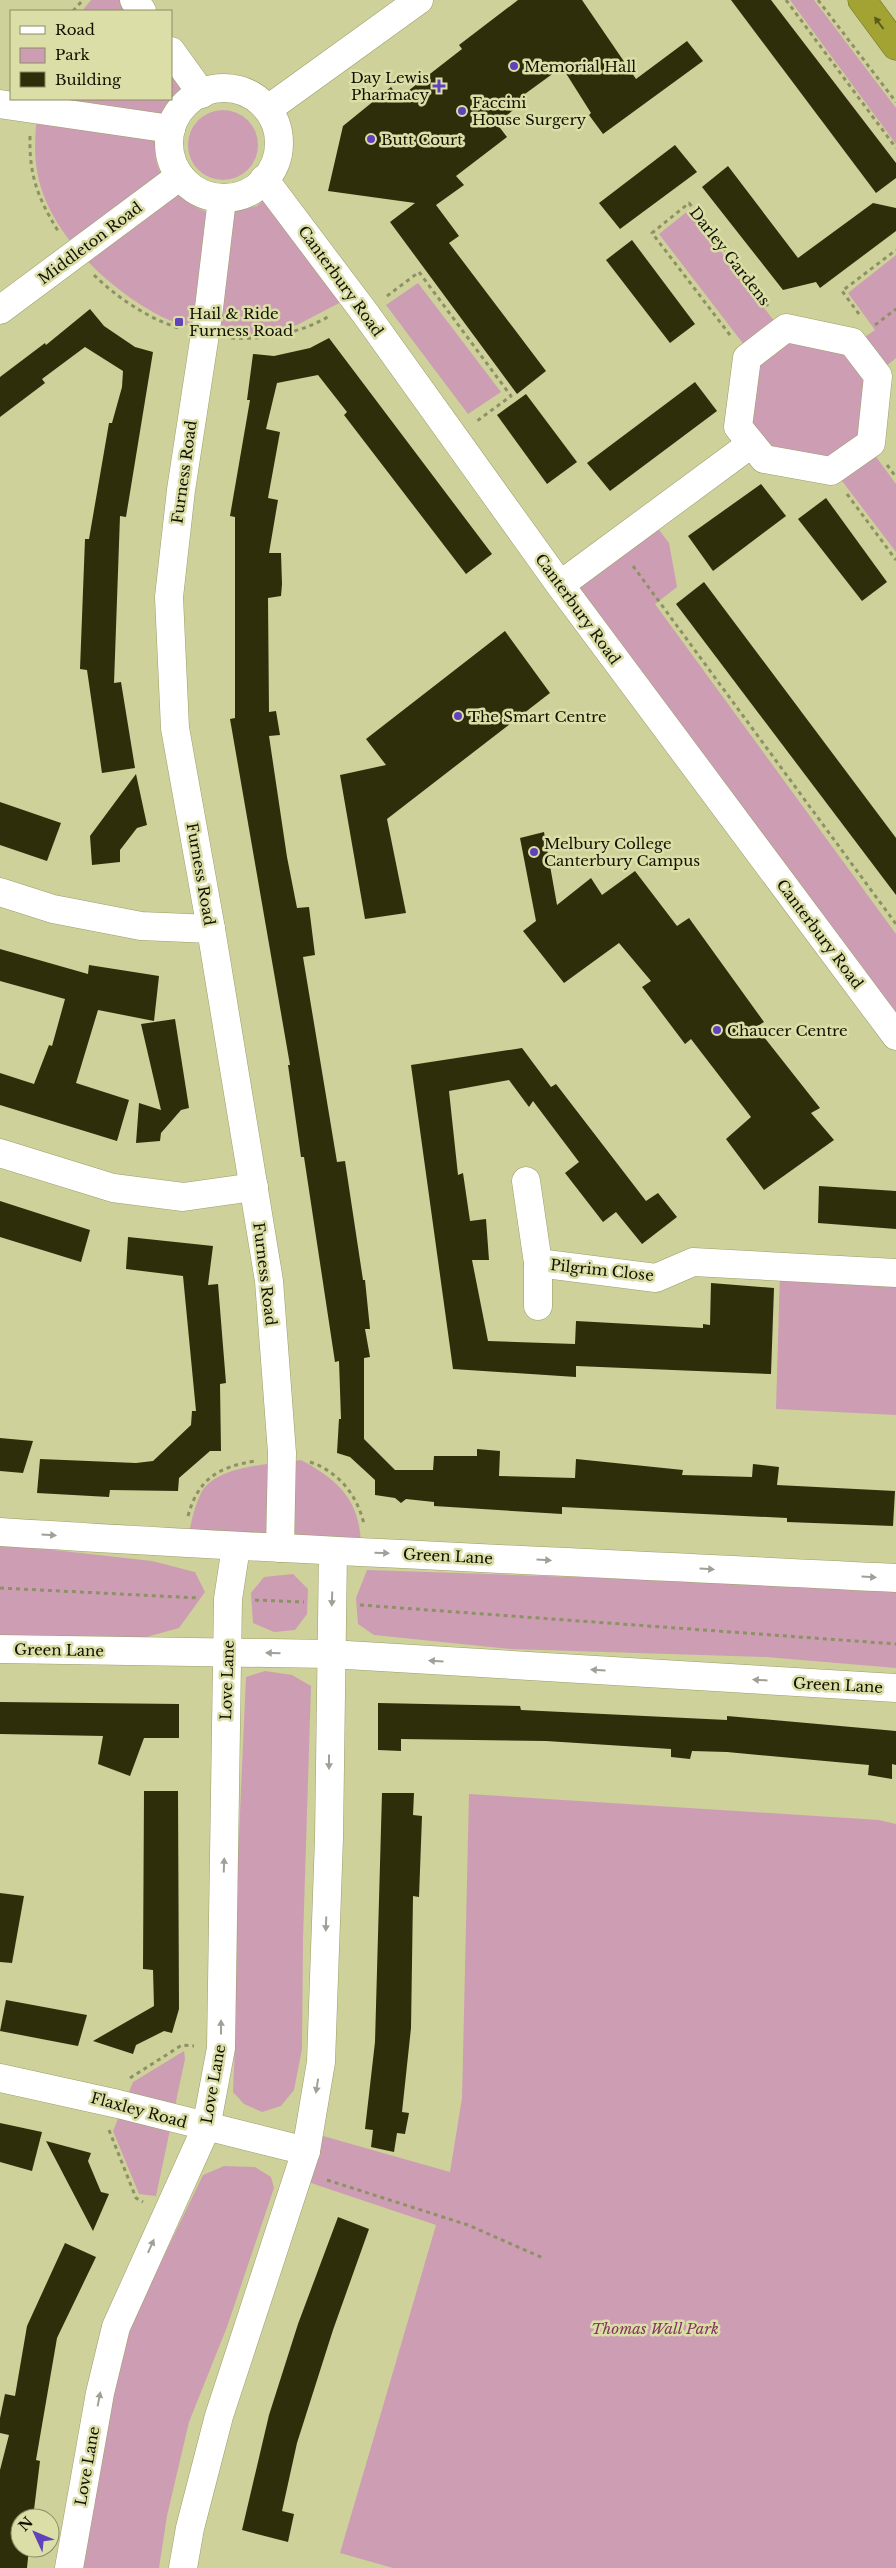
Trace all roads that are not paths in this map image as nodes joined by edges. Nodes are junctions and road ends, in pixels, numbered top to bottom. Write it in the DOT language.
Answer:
graph roads {
  1 [pos="419,0"];
  2 [pos="862,0"];
  3 [pos="896,46"];
  4 [pos="172,52"];
  5 [pos="202,94"];
  6 [pos="0,104"];
  7 [pos="268,109"];
  8 [pos="171,129"];
  9 [pos="180,176"];
  10 [pos="264,179"];
  11 [pos="222,200"];
  12 [pos="0,310"];
  13 [pos="751,444"];
  14 [pos="560,585"];
  15 [pos="0,892"];
  16 [pos="211,929"];
  17 [pos="896,1036"];
  18 [pos="0,1153"];
  19 [pos="526,1181"];
  20 [pos="254,1188"];
  21 [pos="538,1263"];
  22 [pos="896,1272"];
  23 [pos="538,1306"];
  24 [pos="0,1532"];
  25 [pos="236,1547"];
  26 [pos="280,1548"];
  27 [pos="333,1551"];
  28 [pos="896,1578"];
  29 [pos="0,1649"];
  30 [pos="228,1653"];
  31 [pos="330,1654"];
  32 [pos="896,1688"];
  33 [pos="0,2078"];
  34 [pos="206,2128"];
  35 [pos="303,2161"];
  36 [pos="69,2568"];
  37 [pos="183,2568"];
  1 -- 7 [label="street"];
  3 -- 2 [label="highway, one-way"];
  4 -- 5 [label="street"];
  5 -- 7 [label="street"];
  5 -- 8 [label="street"];
  6 -- 8 [label="street"];
  7 -- 10 [label="street"];
  8 -- 9 [label="street"];
  9 -- 11 [label="street"];
  9 -- 12 [label="street, Middleton Road"];
  10 -- 11 [label="street"];
  10 -- 14 [label="street, Canterbury Road"];
  11 -- 16 [label="street, Furness Road"];
  13 -- 13 [label="street"];
  13 -- 14 [label="street"];
  14 -- 17 [label="street, Canterbury Road"];
  15 -- 16 [label="street"];
  16 -- 20 [label="street, Furness Road"];
  18 -- 20 [label="street"];
  19 -- 21 [label="street, Pilgrim Close"];
  20 -- 26 [label="street, Furness Road"];
  21 -- 22 [label="street, Pilgrim Close"];
  21 -- 23 [label="street"];
  24 -- 25 [label="street, Green Lane, one-way"];
  25 -- 26 [label="street, Green Lane"];
  25 -- 30 [label="street, Love Lane"];
  26 -- 27 [label="street, Green Lane"];
  27 -- 28 [label="street, Green Lane, one-way"];
  27 -- 31 [label="street, one-way"];
  29 -- 30 [label="street, Green Lane"];
  31 -- 30 [label="street, Green Lane, one-way"];
  34 -- 30 [label="street, Love Lane, one-way"];
  32 -- 31 [label="street, Green Lane, one-way"];
  31 -- 35 [label="street, one-way"];
  33 -- 34 [label="street, Flaxley Road"];
  34 -- 35 [label="street, Flaxley Road"];
  36 -- 34 [label="street, Love Lane, one-way"];
  35 -- 37 [label="street"];
}
